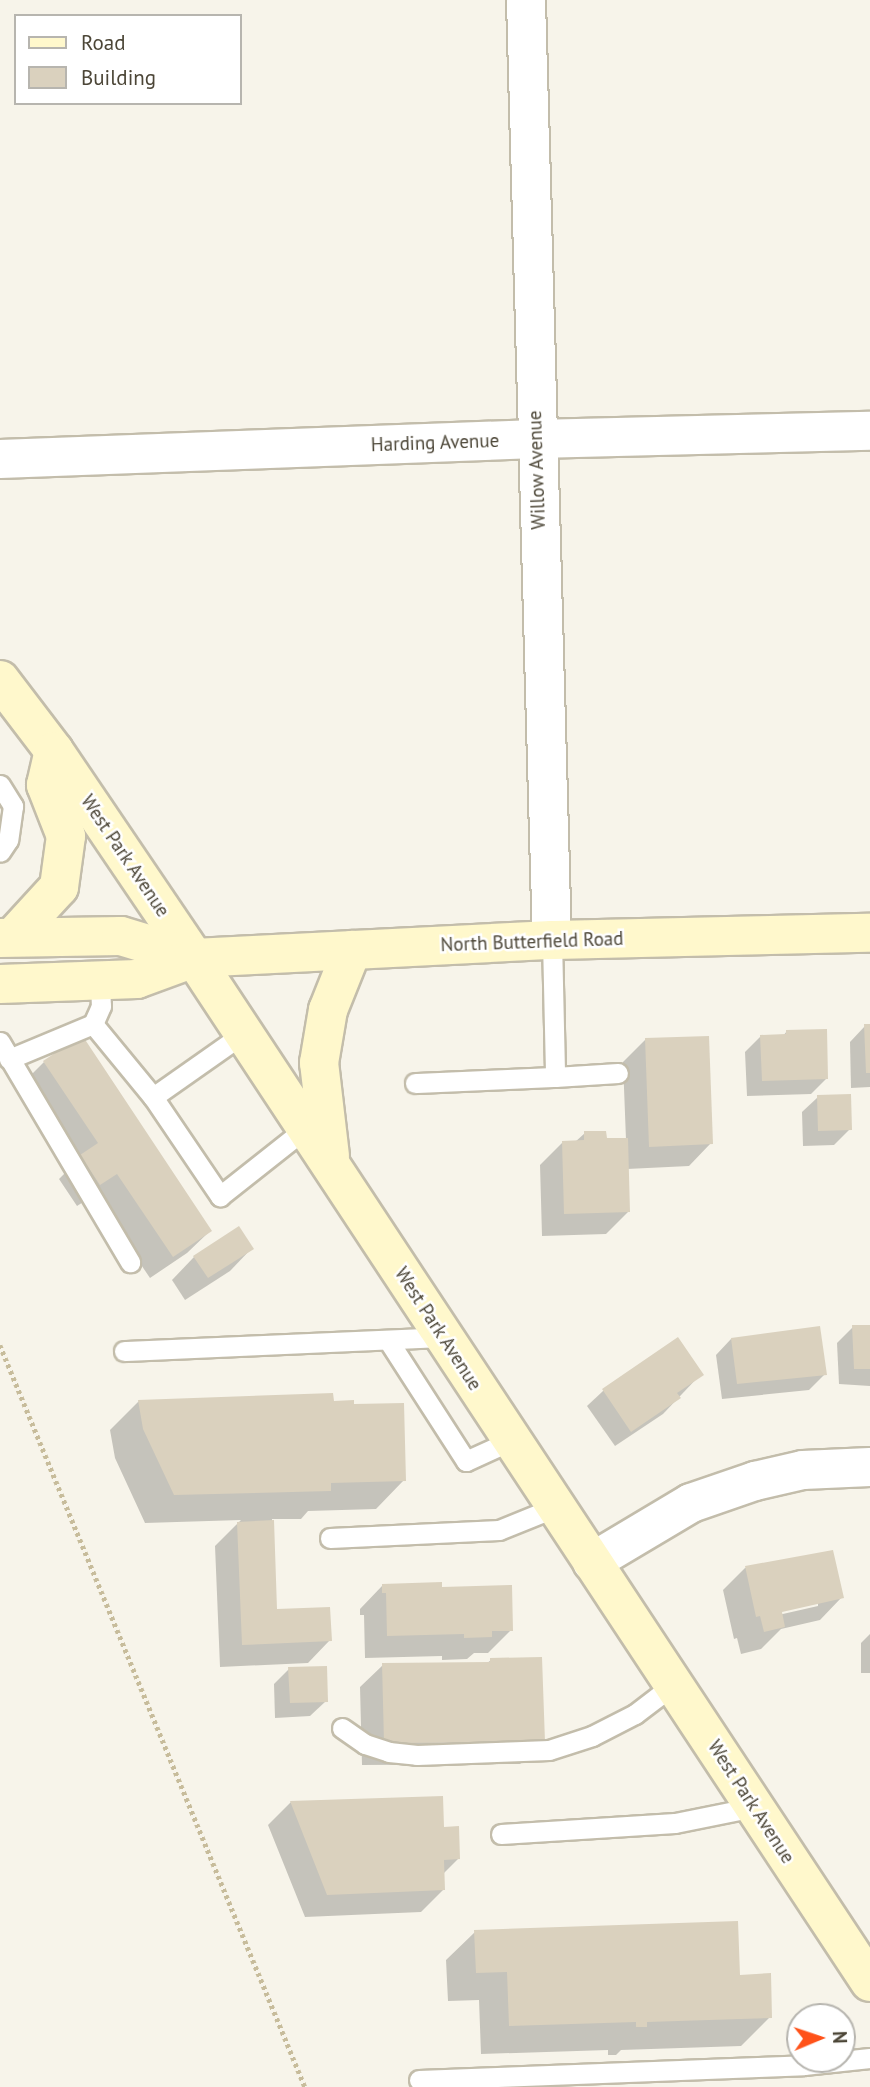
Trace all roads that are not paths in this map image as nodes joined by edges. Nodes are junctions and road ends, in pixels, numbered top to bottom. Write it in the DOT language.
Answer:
graph roads {
  1 [pos="526,0"];
  2 [pos="870,431"];
  3 [pos="536,439"];
  4 [pos="0,459"];
  5 [pos="0,680"];
  6 [pos="54,751"];
  7 [pos="0,785"];
  8 [pos="0,852"];
  9 [pos="870,933"];
  10 [pos="6,938"];
  11 [pos="552,940"];
  12 [pos="352,950"];
  13 [pos="194,958"];
  14 [pos="100,980"];
  15 [pos="0,984"];
  16 [pos="93,1024"];
  17 [pos="244,1033"];
  18 [pos="4,1050"];
  19 [pos="618,1073"];
  20 [pos="555,1077"];
  21 [pos="415,1083"];
  22 [pos="153,1097"];
  23 [pos="306,1128"];
  24 [pos="331,1165"];
  25 [pos="130,1262"];
  26 [pos="444,1337"];
  27 [pos="388,1340"];
  28 [pos="124,1351"];
  29 [pos="512,1440"];
  30 [pos="870,1467"];
  31 [pos="556,1507"];
  32 [pos="330,1538"];
  33 [pos="592,1562"];
  34 [pos="673,1685"];
  35 [pos="342,1728"];
  36 [pos="754,1807"];
  37 [pos="501,1834"];
  38 [pos="870,1982"];
  39 [pos="870,2058"];
  40 [pos="419,2080"];
  1 -- 3 [label="street, Willow Avenue"];
  2 -- 3 [label="street, Harding Avenue"];
  3 -- 4 [label="street, Harding Avenue"];
  3 -- 11 [label="street, Willow Avenue"];
  5 -- 6 [label="main road, West Park Avenue"];
  6 -- 10 [label="main road"];
  6 -- 13 [label="main road, West Park Avenue"];
  7 -- 8 [label="lane"];
  9 -- 11 [label="main road, North Butterfield Road"];
  10 -- 13 [label="main road"];
  11 -- 12 [label="main road, North Butterfield Road"];
  11 -- 20 [label="lane"];
  12 -- 13 [label="main road, North Butterfield Road"];
  12 -- 24 [label="main road"];
  13 -- 14 [label="main road"];
  13 -- 17 [label="main road, West Park Avenue"];
  14 -- 15 [label="main road"];
  14 -- 16 [label="lane"];
  16 -- 18 [label="lane"];
  16 -- 22 [label="lane"];
  17 -- 22 [label="lane"];
  17 -- 23 [label="main road, West Park Avenue"];
  18 -- 25 [label="lane"];
  19 -- 20 [label="lane"];
  20 -- 21 [label="lane"];
  22 -- 23 [label="lane"];
  23 -- 24 [label="main road, West Park Avenue"];
  24 -- 26 [label="main road, West Park Avenue"];
  26 -- 27 [label="lane"];
  26 -- 29 [label="main road, West Park Avenue"];
  27 -- 28 [label="lane"];
  27 -- 29 [label="lane"];
  29 -- 31 [label="main road, West Park Avenue"];
  30 -- 33 [label="street"];
  31 -- 32 [label="lane"];
  31 -- 33 [label="main road, West Park Avenue"];
  33 -- 34 [label="main road, West Park Avenue"];
  34 -- 35 [label="lane"];
  34 -- 36 [label="main road, West Park Avenue"];
  36 -- 37 [label="lane"];
  36 -- 38 [label="main road, West Park Avenue"];
  39 -- 40 [label="lane"];
}
